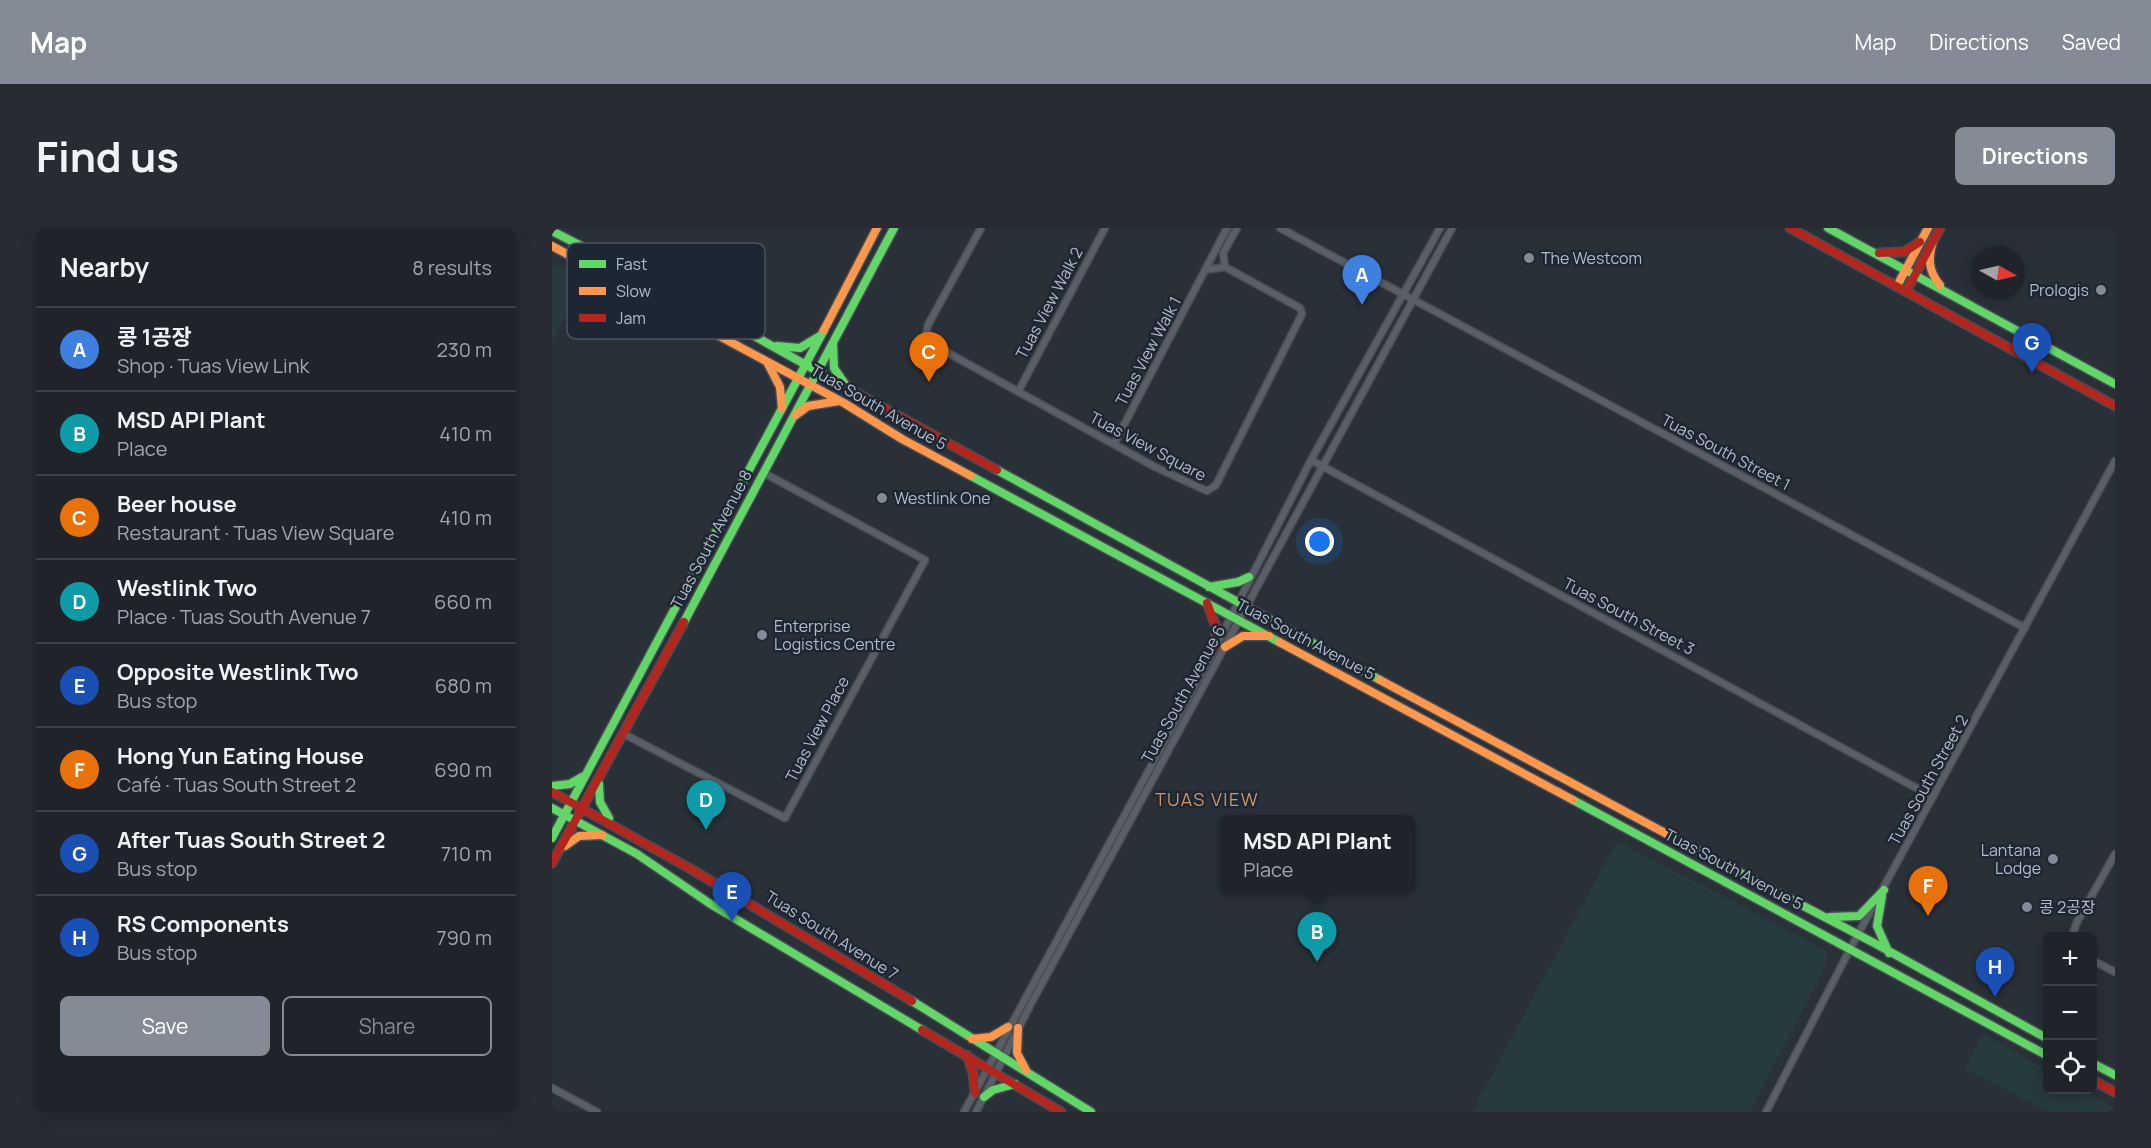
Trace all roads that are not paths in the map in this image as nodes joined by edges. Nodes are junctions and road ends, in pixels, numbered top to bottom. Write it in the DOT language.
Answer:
graph roads {
  1 [pos="878,228"];
  2 [pos="981,228"];
  3 [pos="1105,228"];
  4 [pos="1227,228"];
  5 [pos="1237,228"];
  6 [pos="1280,228"];
  7 [pos="1440,228"];
  8 [pos="1452,228"];
  9 [pos="1790,228"];
  10 [pos="1828,228"];
  11 [pos="1928,228"];
  12 [pos="1940,228"];
  13 [pos="552,231"];
  14 [pos="892,231"];
  15 [pos="1933,241"];
  16 [pos="1920,242"];
  17 [pos="575,243"];
  18 [pos="552,246"];
  19 [pos="1873,252"];
  20 [pos="567,254"];
  21 [pos="1225,267"];
  22 [pos="1906,269"];
  23 [pos="1205,270"];
  24 [pos="1915,274"];
  25 [pos="1897,286"];
  26 [pos="1907,290"];
  27 [pos="1947,292"];
  28 [pos="1403,293"];
  29 [pos="1413,298"];
  30 [pos="820,336"];
  31 [pos="726,339"];
  32 [pos="760,339"];
  33 [pos="834,340"];
  34 [pos="768,343"];
  35 [pos="767,361"];
  36 [pos="806,365"];
  37 [pos="817,370"];
  38 [pos="799,378"];
  39 [pos="2115,384"];
  40 [pos="810,385"];
  41 [pos="848,387"];
  42 [pos="1018,392"];
  43 [pos="839,401"];
  44 [pos="2115,406"];
  45 [pos="782,412"];
  46 [pos="793,418"];
  47 [pos="1114,444"];
  48 [pos="1311,460"];
  49 [pos="2115,461"];
  50 [pos="1321,465"];
  51 [pos="764,473"];
  52 [pos="1249,577"];
  53 [pos="1209,587"];
  54 [pos="1207,603"];
  55 [pos="1242,603"];
  56 [pos="1231,615"];
  57 [pos="1239,620"];
  58 [pos="2025,628"];
  59 [pos="1272,636"];
  60 [pos="1224,646"];
  61 [pos="1215,648"];
  62 [pos="624,734"];
  63 [pos="582,777"];
  64 [pos="600,777"];
  65 [pos="552,786"];
  66 [pos="552,792"];
  67 [pos="1933,797"];
  68 [pos="570,802"];
  69 [pos="552,808"];
  70 [pos="583,808"];
  71 [pos="564,814"];
  72 [pos="576,821"];
  73 [pos="613,823"];
  74 [pos="606,835"];
  75 [pos="552,838"];
  76 [pos="558,852"];
  77 [pos="2115,854"];
  78 [pos="552,863"];
  79 [pos="1884,890"];
  80 [pos="1827,917"];
  81 [pos="2074,932"];
  82 [pos="1858,936"];
  83 [pos="1850,949"];
  84 [pos="1889,953"];
  85 [pos="2097,963"];
  86 [pos="2115,972"];
  87 [pos="1008,1027"];
  88 [pos="1018,1028"];
  89 [pos="2043,1036"];
  90 [pos="972,1039"];
  91 [pos="2043,1053"];
  92 [pos="968,1055"];
  93 [pos="998,1056"];
  94 [pos="2097,1066"];
  95 [pos="992,1070"];
  96 [pos="1028,1074"];
  97 [pos="2115,1075"];
  98 [pos="2097,1083"];
  99 [pos="1015,1084"];
  100 [pos="552,1088"];
  101 [pos="2115,1092"];
  102 [pos="979,1095"];
  103 [pos="597,1112"];
  104 [pos="964,1112"];
  105 [pos="976,1112"];
  106 [pos="1061,1112"];
  107 [pos="1090,1112"];
  108 [pos="1766,1112"];
  1 -- 14 [label="street"];
  1 -- 30 [label="main road, Tuas South Avenue 8"];
  2 -- 42 [label="street, Tuas View Square"];
  3 -- 42 [label="street, Tuas View Walk 2"];
  4 -- 23 [label="street, Tuas View Walk 1"];
  5 -- 21 [label="street"];
  6 -- 28 [label="street, Tuas South Street 1"];
  7 -- 28 [label="street, Tuas South Avenue 6"];
  8 -- 29 [label="street, Tuas South Avenue 6"];
  9 -- 25 [label="main road"];
  10 -- 19 [label="main road"];
  11 -- 16 [label="main road"];
  12 -- 15 [label="main road"];
  13 -- 17 [label="main road, Tuas South Avenue 5"];
  14 -- 33 [label="main road, Tuas South Avenue 8"];
  15 -- 24 [label="main road"];
  15 -- 27 [label="main road"];
  16 -- 19 [label="main road"];
  16 -- 22 [label="main road"];
  18 -- 20 [label="main road, Tuas South Avenue 5"];
  19 -- 22 [label="main road"];
  21 -- 23 [label="street"];
  21 -- 47 [label="street, Tuas View Square"];
  22 -- 24 [label="main road"];
  22 -- 25 [label="main road"];
  23 -- 47 [label="street, Tuas View Walk 1"];
  24 -- 26 [label="main road"];
  24 -- 27 [label="main road"];
  25 -- 26 [label="main road"];
  26 -- 44 [label="main road"];
  27 -- 39 [label="main road"];
  28 -- 29 [label="street, Tuas South Street 1"];
  28 -- 48 [label="street, Tuas South Avenue 6"];
  29 -- 50 [label="street, Tuas South Avenue 6"];
  29 -- 58 [label="street, Tuas South Street 1"];
  30 -- 34 [label="main road"];
  30 -- 36 [label="main road, Tuas South Avenue 8"];
  31 -- 35 [label="main road, Tuas South Avenue 5"];
  32 -- 34 [label="main road, Tuas South Avenue 5"];
  33 -- 37 [label="main road, Tuas South Avenue 8"];
  33 -- 41 [label="main road"];
  34 -- 36 [label="main road, Tuas South Avenue 5"];
  35 -- 38 [label="main road, Tuas South Avenue 5"];
  35 -- 45 [label="main road"];
  36 -- 37 [label="main road, Tuas South Avenue 5"];
  36 -- 38 [label="main road, Tuas South Avenue 8"];
  37 -- 40 [label="main road, Tuas South Avenue 8"];
  37 -- 41 [label="main road, Tuas South Avenue 5"];
  38 -- 40 [label="main road, Tuas South Avenue 5"];
  38 -- 45 [label="main road, Tuas South Avenue 8"];
  40 -- 43 [label="main road, Tuas South Avenue 5"];
  40 -- 46 [label="main road, Tuas South Avenue 8"];
  41 -- 53 [label="main road, Tuas South Avenue 5"];
  42 -- 47 [label="street, Tuas View Square"];
  43 -- 46 [label="main road"];
  43 -- 54 [label="main road, Tuas South Avenue 5"];
  45 -- 63 [label="main road, Tuas South Avenue 8"];
  46 -- 51 [label="main road, Tuas South Avenue 8"];
  48 -- 50 [label="street, Tuas South Street 3"];
  48 -- 52 [label="street, Tuas South Avenue 6"];
  49 -- 58 [label="street, Tuas South Street 2"];
  50 -- 55 [label="street, Tuas South Avenue 6"];
  50 -- 67 [label="street, Tuas South Street 3"];
  51 -- 62 [label="main road, Tuas South Avenue 8"];
  51 -- 62 [label="street, Tuas View Place"];
  52 -- 53 [label="main road"];
  52 -- 55 [label="street, Tuas South Avenue 6"];
  53 -- 55 [label="main road, Tuas South Avenue 5"];
  54 -- 56 [label="main road, Tuas South Avenue 5"];
  54 -- 61 [label="main road"];
  55 -- 56 [label="street, Tuas South Avenue 6"];
  55 -- 57 [label="street, Tuas South Avenue 6"];
  55 -- 80 [label="main road, Tuas South Avenue 5"];
  56 -- 57 [label="main road, Tuas South Avenue 5"];
  56 -- 61 [label="street, Tuas South Avenue 6"];
  57 -- 59 [label="main road, Tuas South Avenue 5"];
  57 -- 60 [label="street, Tuas South Avenue 6"];
  58 -- 67 [label="street, Tuas South Street 2"];
  59 -- 60 [label="main road"];
  59 -- 83 [label="main road, Tuas South Avenue 5"];
  60 -- 88 [label="street, Tuas South Avenue 6"];
  61 -- 87 [label="street, Tuas South Avenue 6"];
  62 -- 64 [label="main road, Tuas South Avenue 8"];
  63 -- 65 [label="main road"];
  63 -- 68 [label="main road, Tuas South Avenue 8"];
  64 -- 70 [label="main road, Tuas South Avenue 8"];
  64 -- 73 [label="main road"];
  66 -- 68 [label="main road, Tuas South Avenue 7"];
  67 -- 79 [label="street, Tuas South Street 2"];
  68 -- 70 [label="main road, Tuas South Avenue 7"];
  68 -- 71 [label="main road, Tuas South Avenue 8"];
  69 -- 71 [label="main road, Tuas South Avenue 7"];
  70 -- 72 [label="main road, Tuas South Avenue 8"];
  70 -- 73 [label="main road, Tuas South Avenue 7"];
  71 -- 72 [label="main road, Tuas South Avenue 7"];
  71 -- 75 [label="main road, Tuas South Avenue 8"];
  72 -- 74 [label="main road, Tuas South Avenue 7"];
  72 -- 76 [label="main road, Tuas South Avenue 8"];
  73 -- 90 [label="main road, Tuas South Avenue 7"];
  74 -- 76 [label="main road"];
  74 -- 92 [label="main road, Tuas South Avenue 7"];
  76 -- 78 [label="main road, Tuas South Avenue 8"];
  77 -- 81 [label="street"];
  79 -- 80 [label="main road"];
  79 -- 82 [label="street, Tuas South Street 2"];
  79 -- 84 [label="main road"];
  80 -- 82 [label="main road, Tuas South Avenue 5"];
  82 -- 83 [label="street, Tuas South Street 2"];
  82 -- 84 [label="main road, Tuas South Avenue 5"];
  83 -- 91 [label="main road, Tuas South Avenue 5"];
  83 -- 108 [label="street, Tuas South Street 2"];
  84 -- 89 [label="main road, Tuas South Avenue 5"];
  85 -- 86 [label="street"];
  87 -- 90 [label="main road"];
  87 -- 93 [label="street, Tuas South Avenue 6"];
  88 -- 93 [label="street, Tuas South Avenue 6"];
  88 -- 96 [label="main road"];
  90 -- 93 [label="main road, Tuas South Avenue 7"];
  92 -- 95 [label="main road, Tuas South Avenue 7"];
  92 -- 102 [label="main road"];
  93 -- 95 [label="street, Tuas South Avenue 6"];
  93 -- 96 [label="main road, Tuas South Avenue 7"];
  94 -- 97 [label="main road"];
  95 -- 99 [label="main road, Tuas South Avenue 7"];
  95 -- 102 [label="street, Tuas South Avenue 6"];
  96 -- 107 [label="main road, Tuas South Avenue 7"];
  98 -- 101 [label="main road"];
  99 -- 102 [label="main road"];
  99 -- 106 [label="main road, Tuas South Avenue 7"];
  100 -- 103 [label="street"];
  102 -- 104 [label="street, Tuas South Avenue 6"];
  102 -- 105 [label="street, Tuas South Avenue 6"];
}
